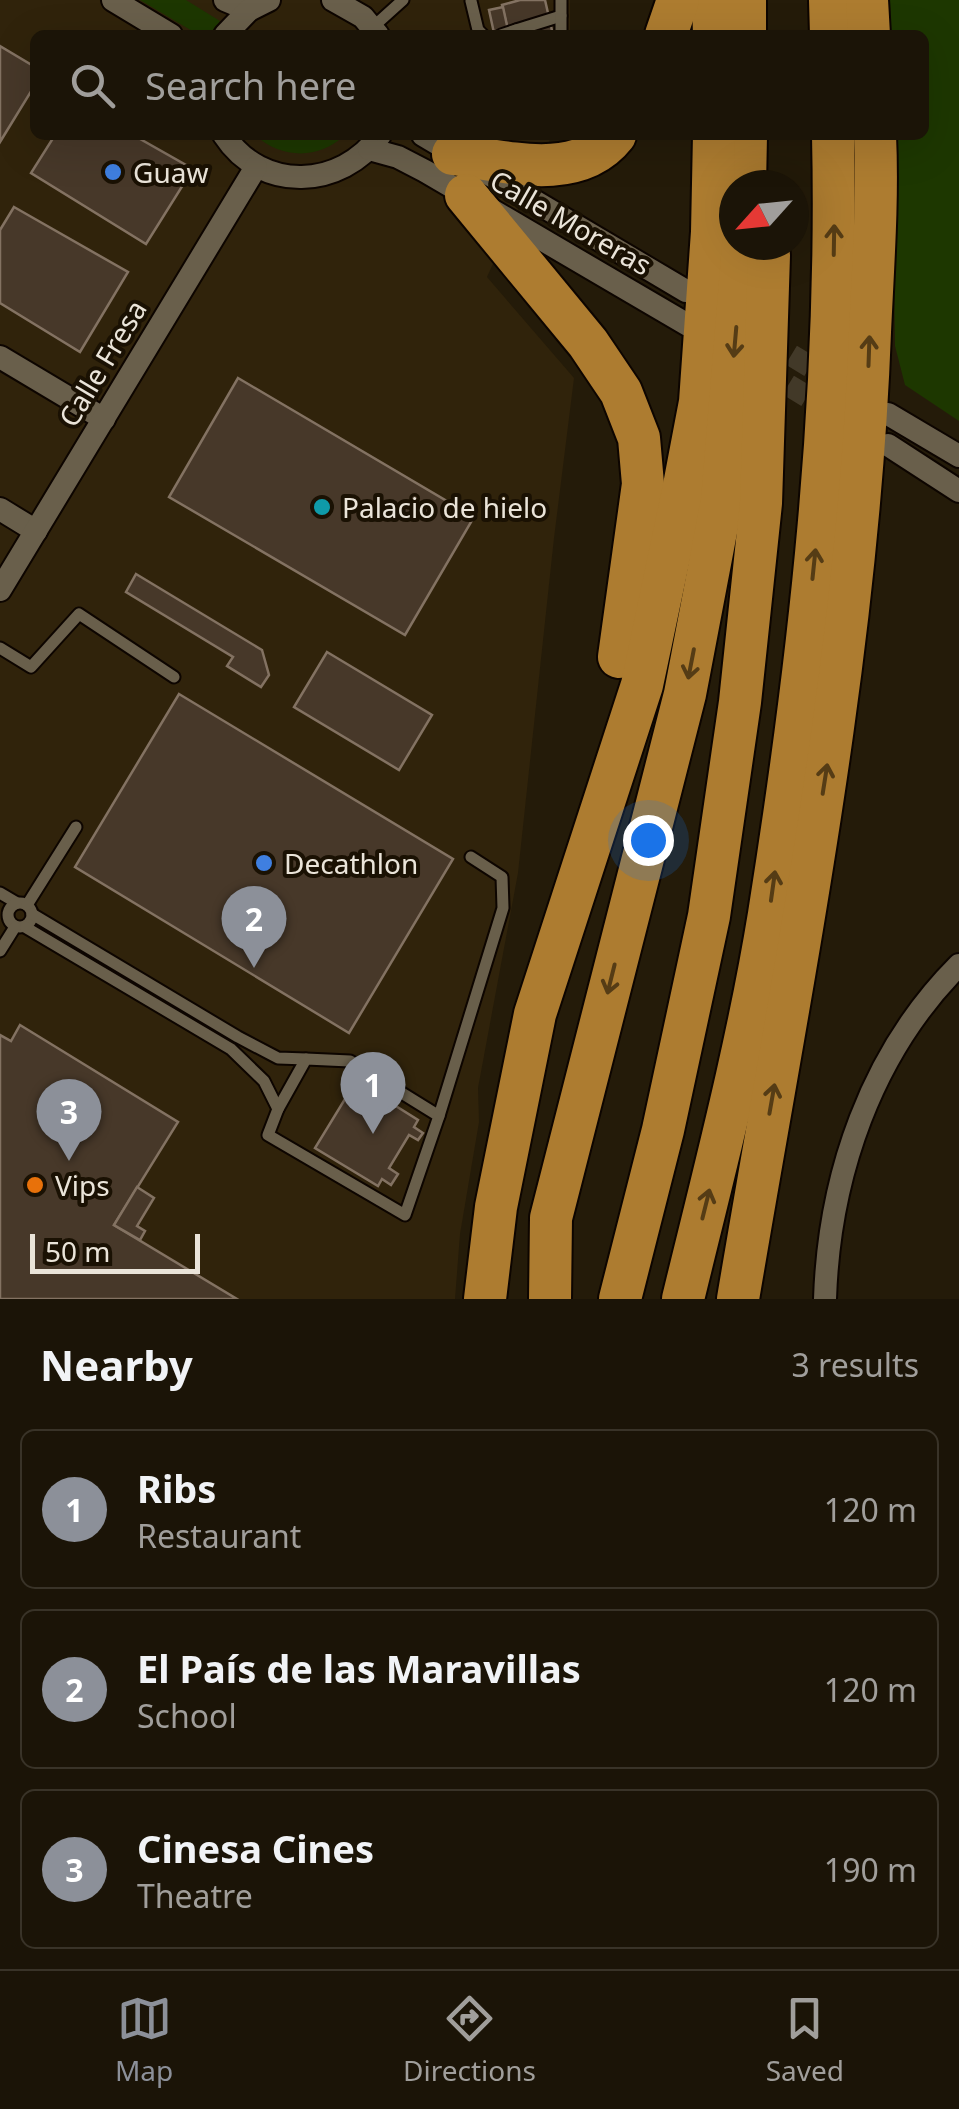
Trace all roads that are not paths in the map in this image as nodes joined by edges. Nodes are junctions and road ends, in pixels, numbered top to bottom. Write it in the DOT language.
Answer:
graph roads {
  1 [pos="113,0"];
  2 [pos="225,0"];
  3 [pos="403,0"];
  4 [pos="472,0"];
  5 [pos="561,0"];
  6 [pos="678,0"];
  7 [pos="712,0"];
  8 [pos="745,0"];
  9 [pos="768,0"];
  10 [pos="830,0"];
  11 [pos="867,0"];
  12 [pos="348,3"];
  13 [pos="259,5"];
  14 [pos="561,16"];
  15 [pos="164,30"];
  16 [pos="232,30"];
  17 [pos="374,30"];
  18 [pos="376,30"];
  19 [pos="478,30"];
  20 [pos="525,30"];
  21 [pos="561,30"];
  22 [pos="668,30"];
  23 [pos="714,30"];
  24 [pos="745,30"];
  25 [pos="768,30"];
  26 [pos="831,30"];
  27 [pos="869,30"];
  28 [pos="227,140"];
  29 [pos="611,140"];
  30 [pos="714,140"];
  31 [pos="746,140"];
  32 [pos="769,140"];
  33 [pos="833,140"];
  34 [pos="875,140"];
  35 [pos="374,142"];
  36 [pos="438,145"];
  37 [pos="256,167"];
  38 [pos="745,170"];
  39 [pos="770,170"];
  40 [pos="466,196"];
  41 [pos="743,260"];
  42 [pos="769,260"];
  43 [pos="686,291"];
  44 [pos="688,324"];
  45 [pos="0,357"];
  46 [pos="888,414"];
  47 [pos="104,419"];
  48 [pos="888,445"];
  49 [pos="959,456"];
  50 [pos="959,491"];
  51 [pos="0,509"];
  52 [pos="36,531"];
  53 [pos="0,590"];
  54 [pos="0,648"];
  55 [pos="174,677"];
  56 [pos="76,827"];
  57 [pos="471,856"];
  58 [pos="0,893"];
  59 [pos="25,907"];
  60 [pos="568,908"];
  61 [pos="12,923"];
  62 [pos="0,951"];
  63 [pos="959,965"];
  64 [pos="306,1059"];
  65 [pos="278,1109"];
  66 [pos="439,1116"];
  67 [pos="485,1299"];
  68 [pos="550,1299"];
  69 [pos="620,1299"];
  70 [pos="683,1299"];
  71 [pos="738,1299"];
  72 [pos="825,1299"];
  1 -- 15 [label="street"];
  2 -- 13 [label="street"];
  3 -- 18 [label="lane"];
  4 -- 19 [label="lane"];
  5 -- 14 [label="lane"];
  6 -- 22 [label="highway"];
  7 -- 23 [label="highway"];
  8 -- 24 [label="highway"];
  9 -- 25 [label="highway"];
  10 -- 26 [label="highway"];
  11 -- 27 [label="highway"];
  12 -- 17 [label="street"];
  13 -- 16 [label="street"];
  14 -- 20 [label="lane"];
  14 -- 21 [label="lane"];
  28 -- 37 [label="street"];
  29 -- 36 [label="highway"];
  30 -- 60 [label="highway"];
  31 -- 38 [label="highway"];
  32 -- 39 [label="highway"];
  70 -- 33 [label="highway, one-way"];
  71 -- 34 [label="highway, one-way"];
  35 -- 37 [label="street"];
  35 -- 40 [label="street, Calle Moreras"];
  36 -- 43 [label="street, Calle Moreras"];
  37 -- 47 [label="street, Calle Fresa"];
  40 -- 44 [label="street, Calle Moreras"];
  40 -- 60 [label="highway"];
  41 -- 68 [label="highway, one-way"];
  42 -- 69 [label="highway"];
  45 -- 47 [label="street"];
  46 -- 49 [label="street"];
  47 -- 52 [label="street, Calle Fresa"];
  48 -- 50 [label="street"];
  51 -- 52 [label="street"];
  52 -- 53 [label="street, Calle Fresa"];
  54 -- 55 [label="lane"];
  56 -- 59 [label="lane"];
  57 -- 66 [label="lane"];
  58 -- 59 [label="lane"];
  59 -- 61 [label="lane"];
  59 -- 61 [label="lane"];
  59 -- 64 [label="lane"];
  60 -- 67 [label="highway"];
  61 -- 62 [label="lane"];
  61 -- 65 [label="lane"];
  63 -- 72 [label="street"];
  64 -- 65 [label="lane"];
  64 -- 66 [label="lane"];
  65 -- 66 [label="lane"];
}
